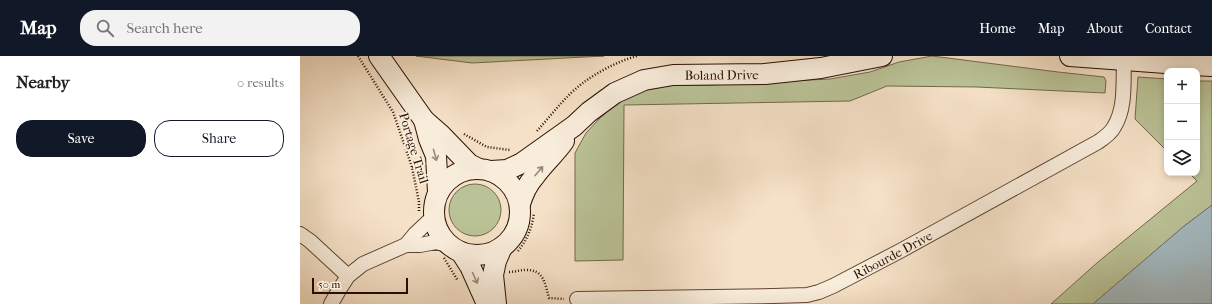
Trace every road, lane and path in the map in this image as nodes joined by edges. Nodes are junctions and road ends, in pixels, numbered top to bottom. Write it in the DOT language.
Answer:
graph roads {
  1 [pos="358,56"];
  2 [pos="379,56"];
  3 [pos="637,56"];
  4 [pos="882,56"];
  5 [pos="1070,56"];
  6 [pos="1124,61"];
  7 [pos="1212,66"];
  8 [pos="424,120"];
  9 [pos="574,126"];
  10 [pos="537,131"];
  11 [pos="459,138"];
  12 [pos="515,151"];
  13 [pos="484,170"];
  14 [pos="438,192"];
  15 [pos="527,206"];
  16 [pos="427,216"];
  17 [pos="300,234"];
  18 [pos="406,245"];
  19 [pos="451,251"];
  20 [pos="508,251"];
  21 [pos="510,266"];
  22 [pos="348,276"];
  23 [pos="459,284"];
  24 [pos="577,299"];
  25 [pos="332,304"];
  26 [pos="487,304"];
  27 [pos="496,304"];
  1 -- 16 [label="path, Portage Trail"];
  2 -- 8 [label="street"];
  3 -- 10 [label="path"];
  4 -- 9 [label="street, Boland Drive"];
  5 -- 6 [label="street"];
  6 -- 7 [label="street"];
  6 -- 24 [label="street, Ribourde Drive"];
  8 -- 13 [label="street"];
  8 -- 14 [label="street, one-way"];
  9 -- 13 [label="street, Boland Drive"];
  15 -- 9 [label="street, Boland Drive, one-way"];
  11 -- 12 [label="path"];
  13 -- 14 [label="street"];
  13 -- 15 [label="street"];
  14 -- 16 [label="street"];
  15 -- 20 [label="street"];
  15 -- 20 [label="path"];
  16 -- 18 [label="street"];
  16 -- 19 [label="street"];
  17 -- 22 [label="street"];
  18 -- 19 [label="street"];
  18 -- 22 [label="street"];
  19 -- 20 [label="street"];
  19 -- 23 [label="path"];
  19 -- 26 [label="street, one-way"];
  20 -- 27 [label="street"];
  21 -- 24 [label="path"];
  22 -- 25 [label="street"];
}
